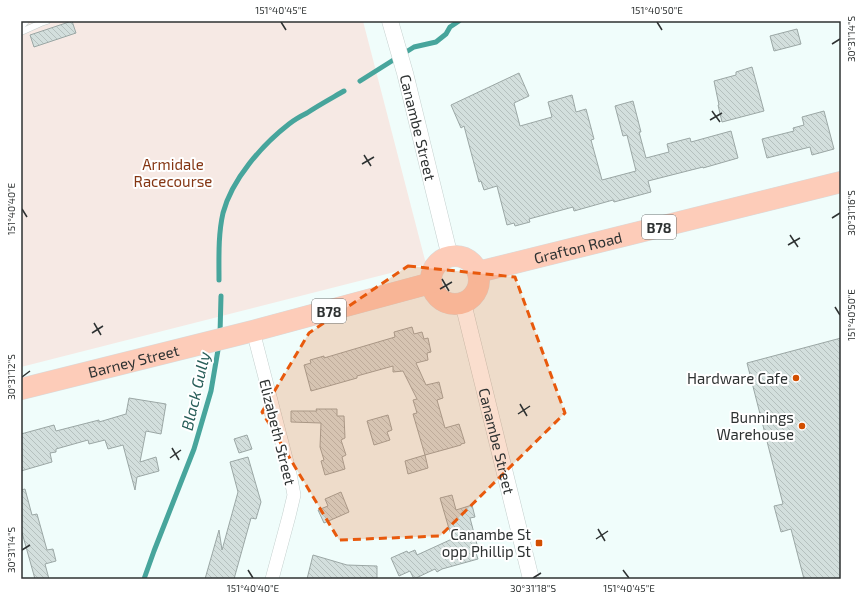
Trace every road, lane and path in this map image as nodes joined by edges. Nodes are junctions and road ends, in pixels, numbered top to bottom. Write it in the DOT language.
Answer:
graph roads {
  1 [pos="26,21"];
  2 [pos="47,21"];
  3 [pos="390,21"];
  4 [pos="21,27"];
  5 [pos="21,32"];
  6 [pos="841,182"];
  7 [pos="450,257"];
  8 [pos="478,272"];
  9 [pos="431,283"];
  10 [pos="463,303"];
  11 [pos="253,332"];
  12 [pos="21,389"];
  13 [pos="272,579"];
  14 [pos="531,579"];
  1 -- 4 [label="lane"];
  2 -- 5 [label="lane"];
  3 -- 7 [label="street, Canambe Street"];
  6 -- 8 [label="main road, Grafton Road / B78"];
  7 -- 8 [label="main road"];
  7 -- 9 [label="main road"];
  8 -- 10 [label="main road"];
  9 -- 10 [label="main road"];
  9 -- 11 [label="main road, Barney Street / B78"];
  10 -- 14 [label="street, Canambe Street"];
  11 -- 12 [label="main road, Barney Street / B78"];
  11 -- 13 [label="street, Elizabeth Street"];
}
